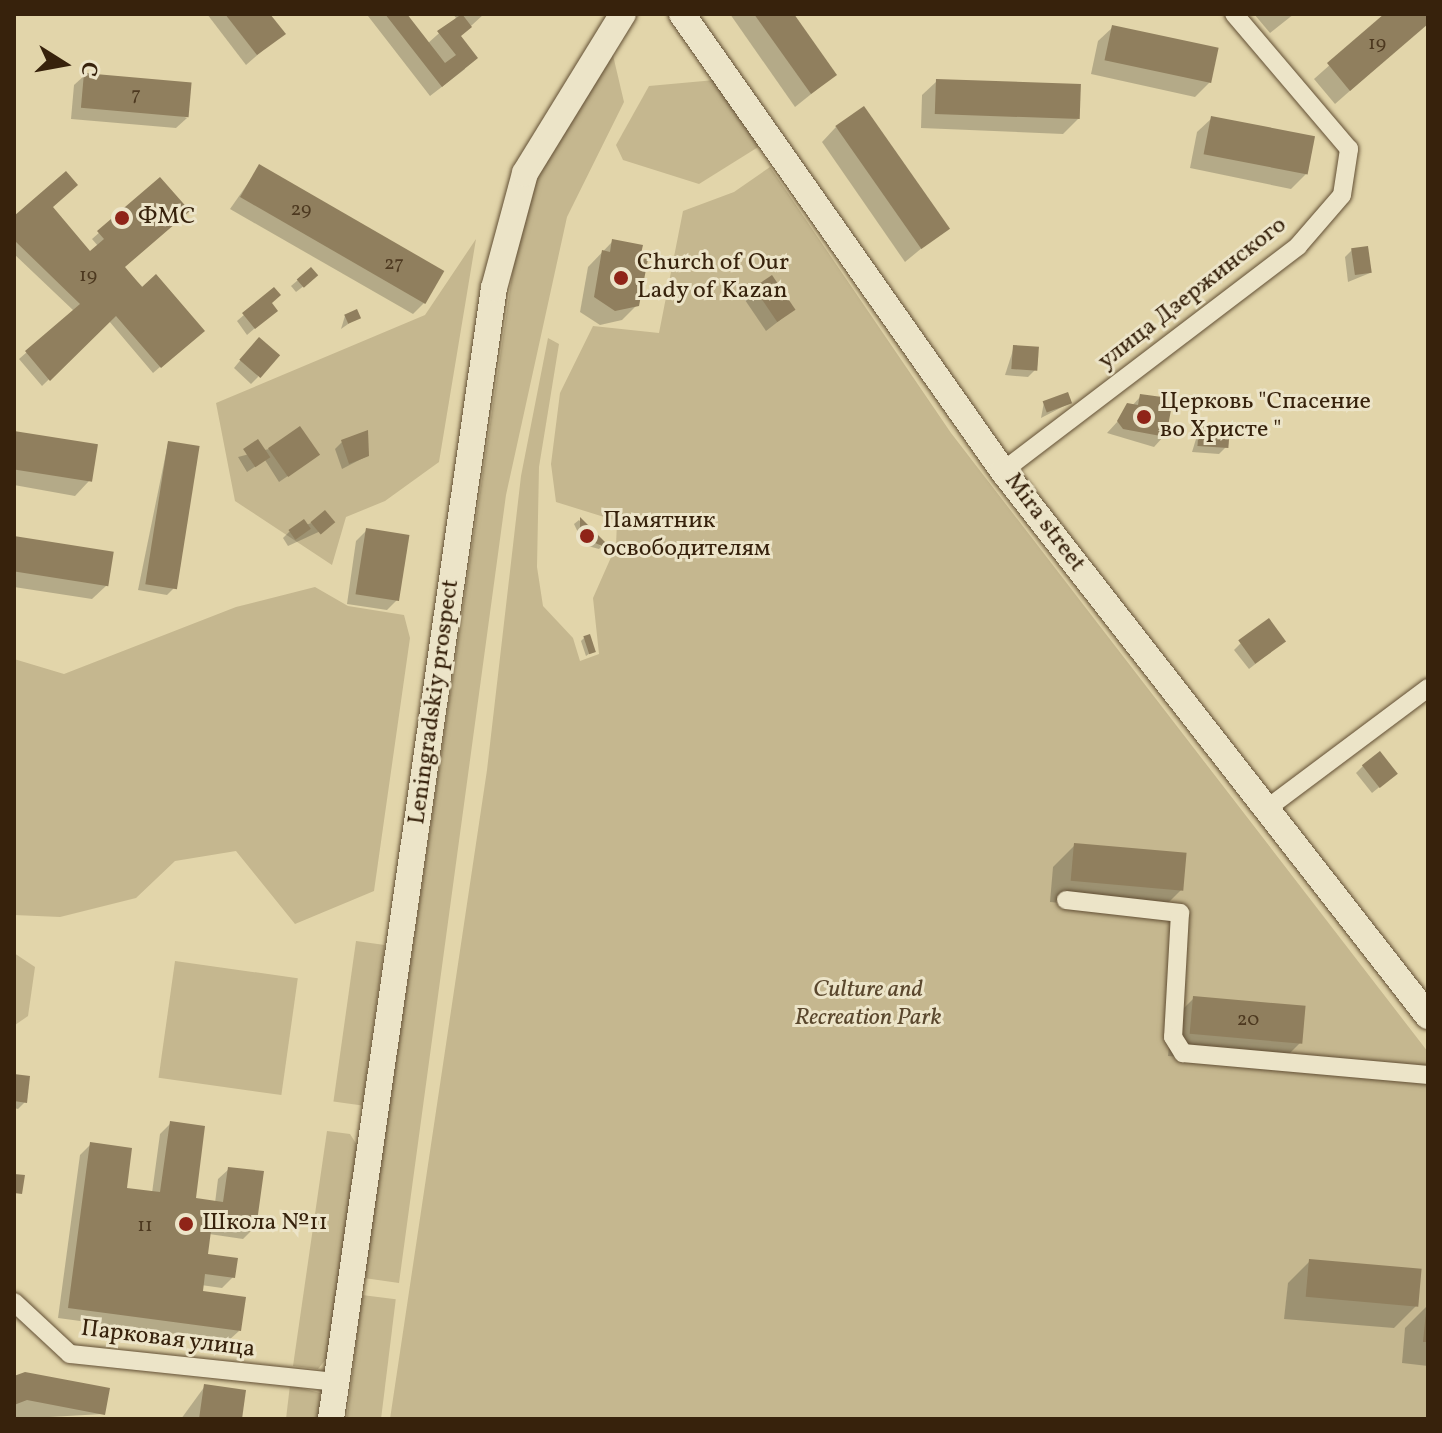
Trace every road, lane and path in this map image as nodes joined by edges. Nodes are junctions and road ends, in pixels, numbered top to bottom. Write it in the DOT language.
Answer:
graph roads {
  1 [pos="623,14"];
  2 [pos="682,14"];
  3 [pos="1234,14"];
  4 [pos="1003,471"];
  5 [pos="1428,688"];
  6 [pos="1265,810"];
  7 [pos="1066,900"];
  8 [pos="1428,1016"];
  9 [pos="1428,1075"];
  10 [pos="14,1302"];
  11 [pos="336,1382"];
  12 [pos="331,1419"];
  1 -- 11 [label="street, Leningradskiy prospect"];
  2 -- 4 [label="street, Mira street"];
  3 -- 4 [label="street, улица Дзержинского"];
  4 -- 6 [label="street, Mira street"];
  5 -- 6 [label="street"];
  6 -- 8 [label="street, Mira street"];
  7 -- 9 [label="street"];
  10 -- 11 [label="street, Парковая улица"];
  11 -- 12 [label="street, Leningradskiy prospect"];
}
